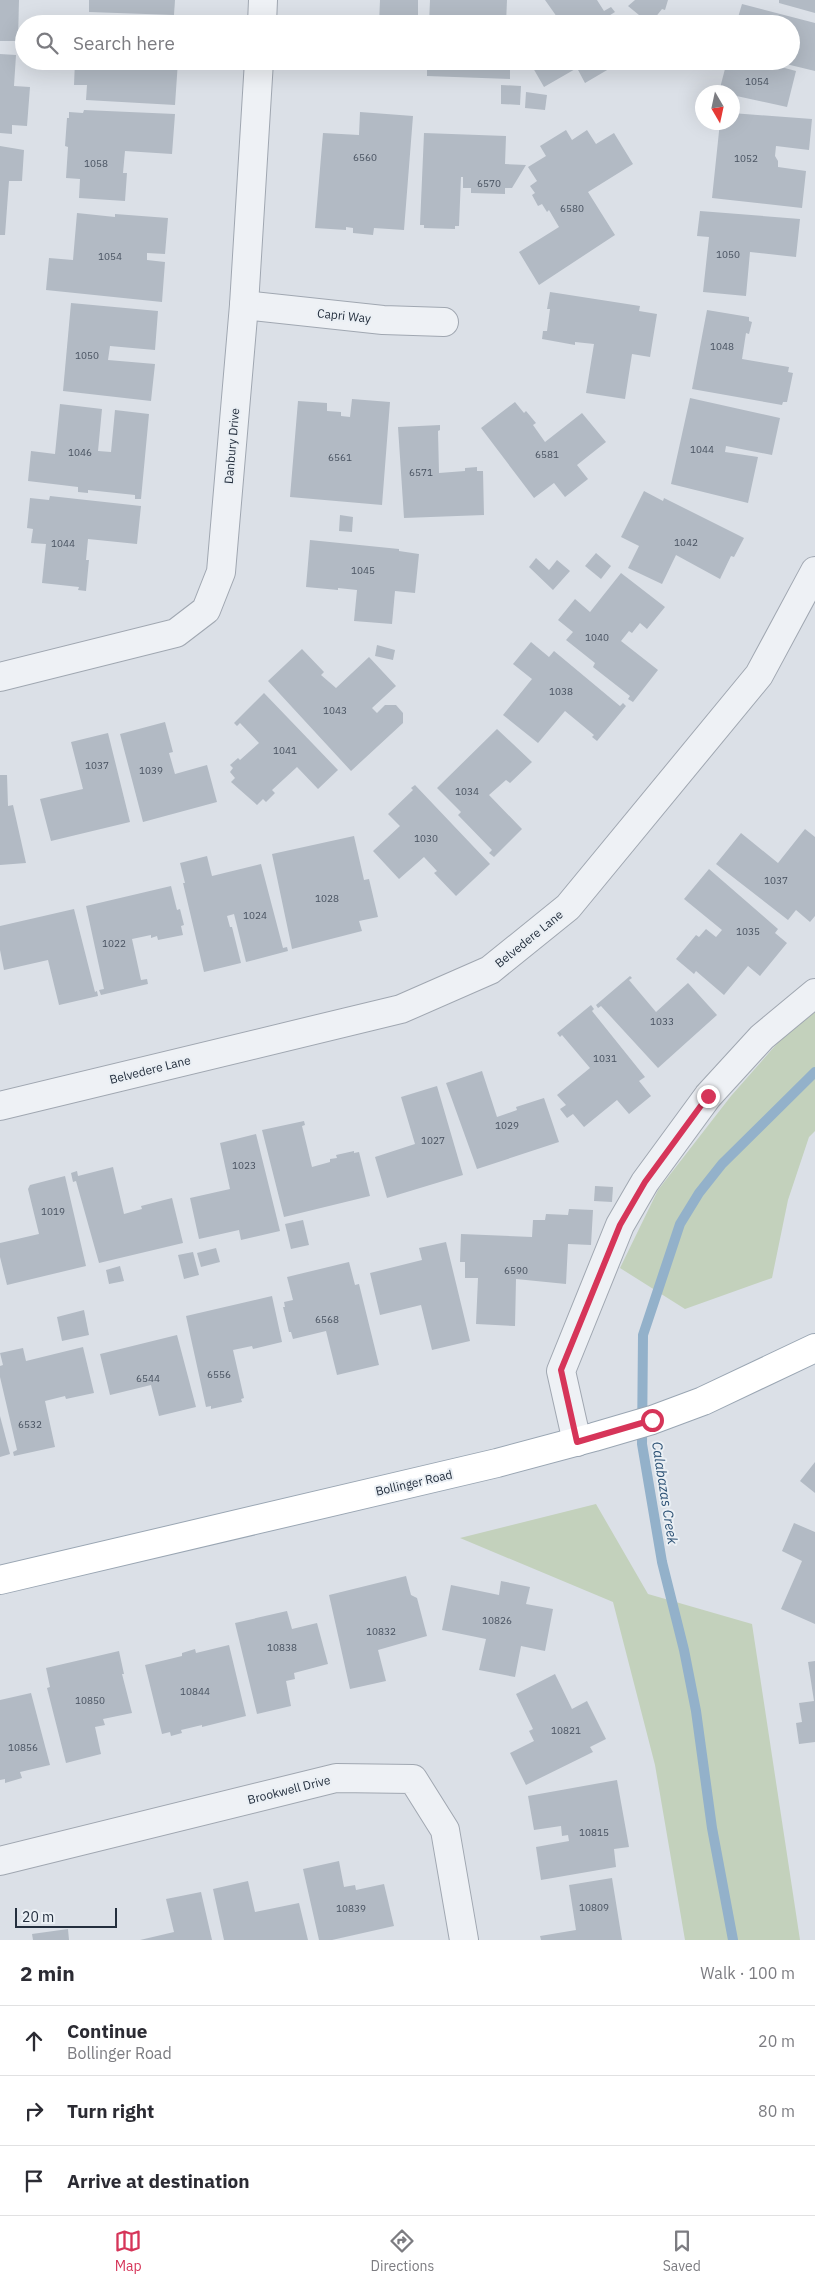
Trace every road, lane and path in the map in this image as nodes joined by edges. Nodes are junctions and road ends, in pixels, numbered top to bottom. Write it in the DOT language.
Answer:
graph roads {
  1 [pos="263,0"];
  2 [pos="262,15"];
  3 [pos="259,70"];
  4 [pos="244,305"];
  5 [pos="444,322"];
  6 [pos="815,571"];
  7 [pos="0,677"];
  8 [pos="815,993"];
  9 [pos="0,1106"];
  10 [pos="815,1348"];
  11 [pos="586,1440"];
  12 [pos="0,1580"];
  13 [pos="0,1861"];
  14 [pos="464,1940"];
  1 -- 2 [label="street"];
  3 -- 4 [label="street, Danbury Drive"];
  4 -- 5 [label="street, Capri Way"];
  4 -- 7 [label="street, Danbury Drive"];
  6 -- 9 [label="street, Belvedere Lane"];
  8 -- 11 [label="street"];
  10 -- 11 [label="main road, Bollinger Road"];
  11 -- 12 [label="main road, Bollinger Road"];
  13 -- 14 [label="street, Brookwell Drive"];
}
